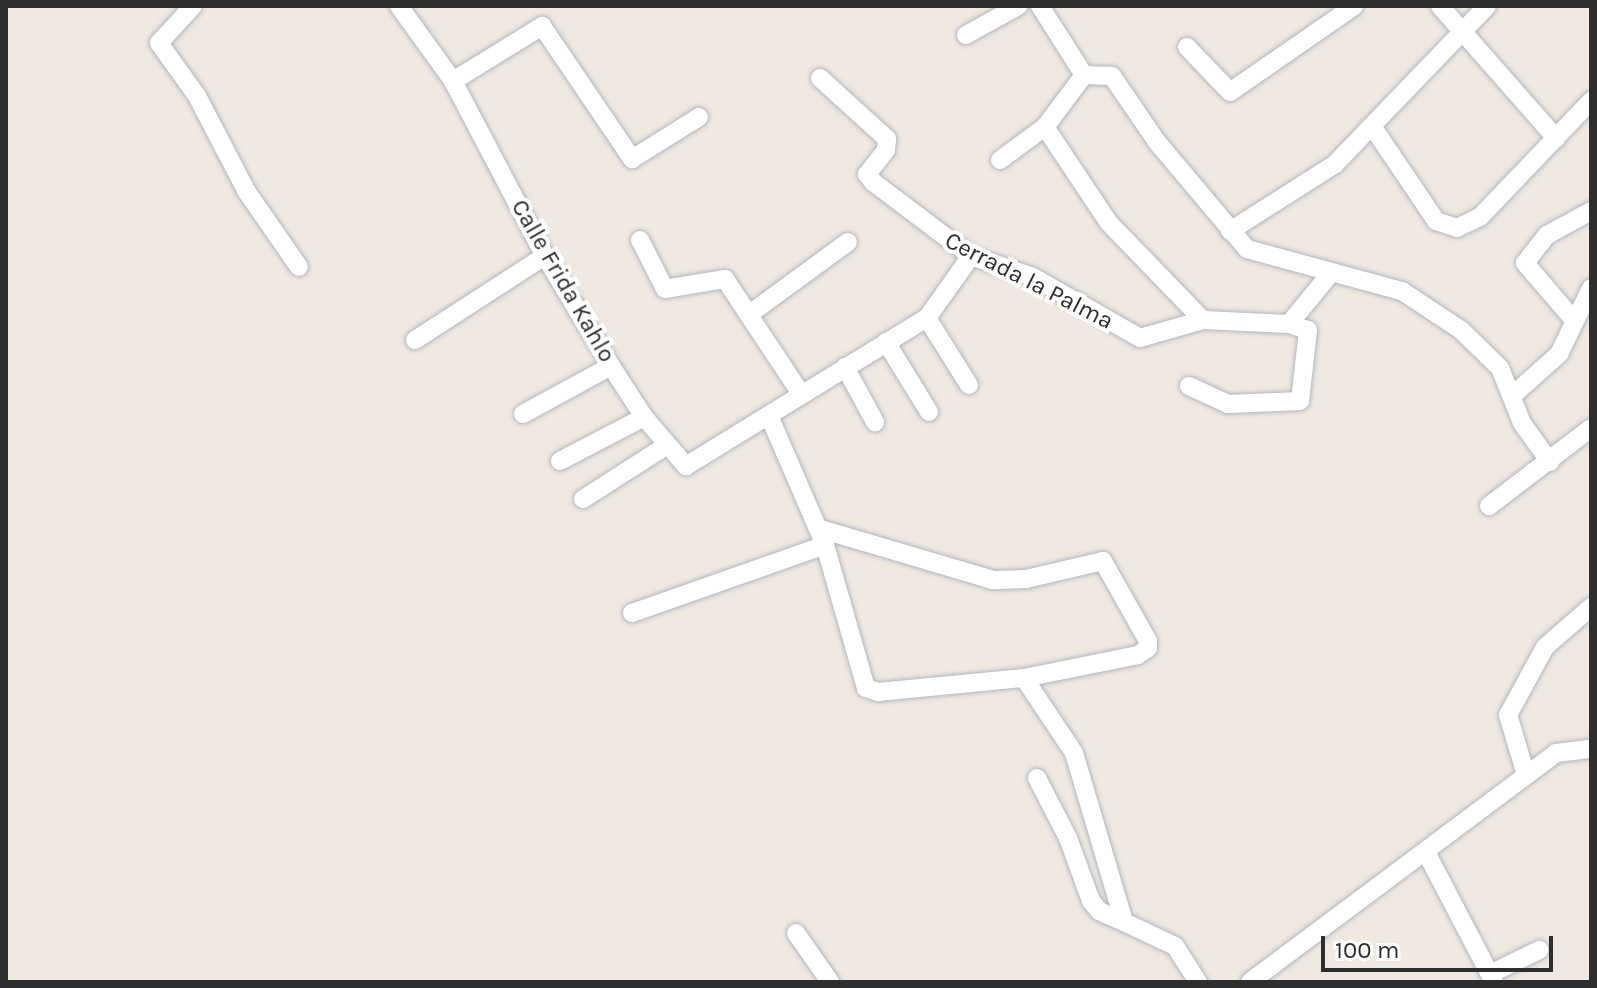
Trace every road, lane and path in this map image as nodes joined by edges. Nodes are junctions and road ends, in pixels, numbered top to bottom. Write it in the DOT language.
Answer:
graph roads {
  1 [pos="193,6"];
  2 [pos="399,6"];
  3 [pos="1018,6"];
  4 [pos="1040,6"];
  5 [pos="1354,6"];
  6 [pos="1440,6"];
  7 [pos="1487,6"];
  8 [pos="1463,32"];
  9 [pos="966,35"];
  10 [pos="1187,47"];
  11 [pos="1084,75"];
  12 [pos="820,78"];
  13 [pos="453,81"];
  14 [pos="1591,101"];
  15 [pos="699,117"];
  16 [pos="1372,126"];
  17 [pos="1045,127"];
  18 [pos="1556,138"];
  19 [pos="1000,160"];
  20 [pos="1591,211"];
  21 [pos="1230,231"];
  22 [pos="640,240"];
  23 [pos="848,242"];
  24 [pos="545,256"];
  25 [pos="971,256"];
  26 [pos="299,267"];
  27 [pos="1330,274"];
  28 [pos="1591,288"];
  29 [pos="751,313"];
  30 [pos="927,318"];
  31 [pos="1573,319"];
  32 [pos="1203,320"];
  33 [pos="1289,324"];
  34 [pos="415,340"];
  35 [pos="886,342"];
  36 [pos="611,366"];
  37 [pos="845,367"];
  38 [pos="969,385"];
  39 [pos="1189,386"];
  40 [pos="801,394"];
  41 [pos="1513,395"];
  42 [pos="929,412"];
  43 [pos="523,414"];
  44 [pos="644,417"];
  45 [pos="770,418"];
  46 [pos="875,422"];
  47 [pos="1591,428"];
  48 [pos="666,446"];
  49 [pos="560,461"];
  50 [pos="1550,462"];
  51 [pos="583,499"];
  52 [pos="1489,506"];
  53 [pos="821,537"];
  54 [pos="1591,607"];
  55 [pos="632,613"];
  56 [pos="1024,678"];
  57 [pos="1591,749"];
  58 [pos="1526,775"];
  59 [pos="1037,778"];
  60 [pos="1427,854"];
  61 [pos="1124,922"];
  62 [pos="796,933"];
  63 [pos="1539,950"];
  64 [pos="1492,978"];
  65 [pos="830,982"];
  66 [pos="1198,982"];
  67 [pos="1250,982"];
  1 -- 26 [label="street"];
  2 -- 13 [label="street, Calle Frida Kahlo"];
  3 -- 9 [label="street"];
  4 -- 11 [label="street"];
  5 -- 10 [label="street"];
  6 -- 8 [label="street"];
  7 -- 8 [label="street"];
  8 -- 16 [label="street"];
  8 -- 18 [label="street"];
  11 -- 17 [label="street"];
  11 -- 21 [label="street"];
  12 -- 25 [label="street, Cerrada la Palma"];
  13 -- 15 [label="street"];
  13 -- 24 [label="street, Calle Frida Kahlo"];
  14 -- 18 [label="street"];
  16 -- 18 [label="street"];
  16 -- 21 [label="street"];
  17 -- 19 [label="street"];
  17 -- 32 [label="street"];
  20 -- 31 [label="street"];
  21 -- 27 [label="street"];
  22 -- 29 [label="street"];
  23 -- 29 [label="street"];
  24 -- 34 [label="street"];
  24 -- 36 [label="street, Calle Frida Kahlo"];
  25 -- 30 [label="street"];
  25 -- 32 [label="street, Cerrada la Palma"];
  27 -- 33 [label="street"];
  27 -- 41 [label="street"];
  28 -- 31 [label="street"];
  29 -- 40 [label="street"];
  30 -- 35 [label="street"];
  30 -- 38 [label="street"];
  31 -- 41 [label="street"];
  32 -- 33 [label="street, Cerrada la Palma"];
  33 -- 39 [label="street"];
  35 -- 37 [label="street"];
  35 -- 42 [label="street"];
  36 -- 43 [label="street"];
  36 -- 44 [label="street, Calle Frida Kahlo"];
  37 -- 40 [label="street"];
  37 -- 46 [label="street"];
  40 -- 45 [label="street"];
  41 -- 50 [label="street"];
  44 -- 48 [label="street, Calle Frida Kahlo"];
  44 -- 49 [label="street"];
  45 -- 48 [label="street, Calle Frida Kahlo"];
  45 -- 53 [label="street"];
  47 -- 50 [label="street"];
  48 -- 51 [label="street"];
  50 -- 52 [label="street"];
  53 -- 55 [label="street"];
  53 -- 56 [label="street"];
  53 -- 56 [label="street"];
  54 -- 58 [label="street"];
  56 -- 61 [label="street"];
  57 -- 58 [label="street"];
  58 -- 60 [label="street"];
  59 -- 61 [label="street"];
  60 -- 64 [label="street"];
  60 -- 67 [label="street"];
  61 -- 66 [label="street"];
  62 -- 65 [label="street"];
  63 -- 64 [label="street"];
}
